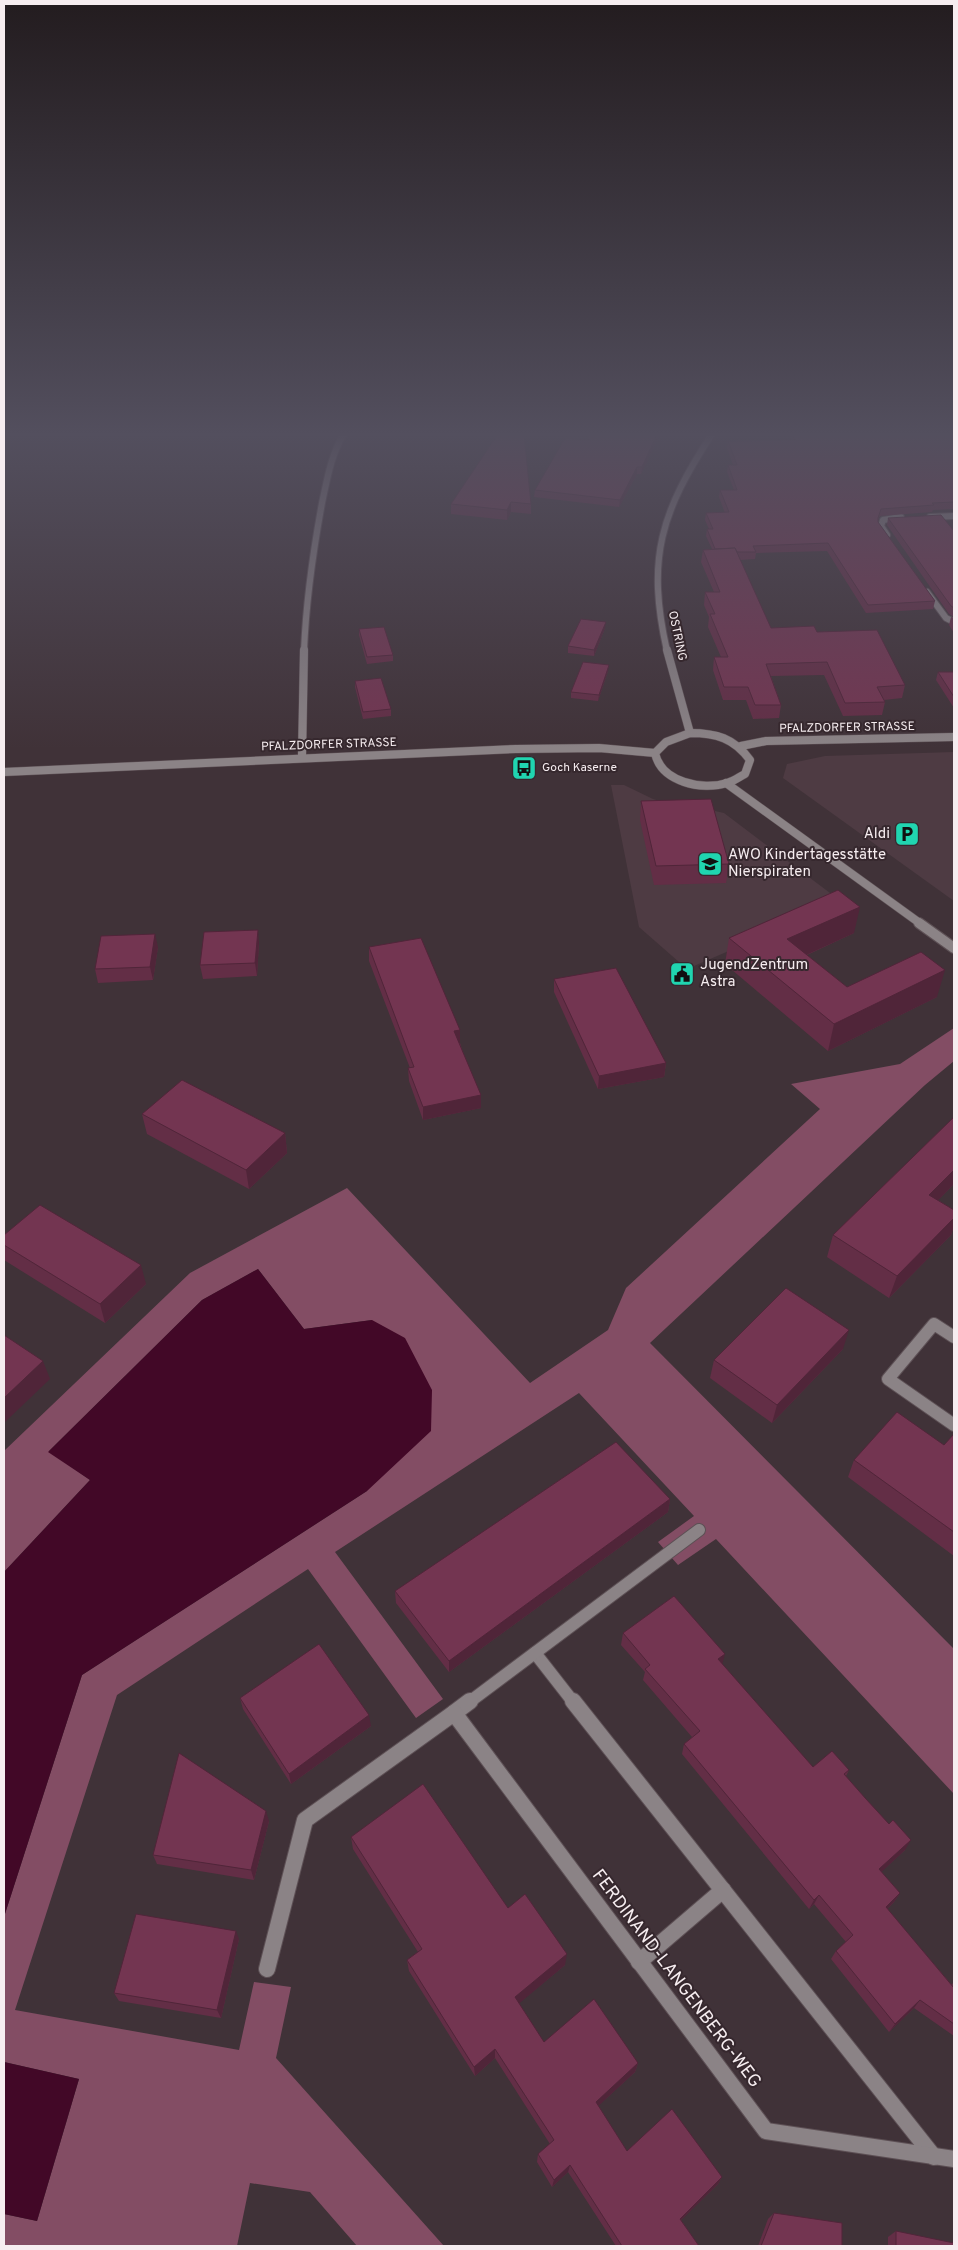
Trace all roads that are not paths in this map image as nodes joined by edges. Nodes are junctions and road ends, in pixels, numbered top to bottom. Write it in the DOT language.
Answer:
graph roads {
  1 [pos="317,539"];
  2 [pos="663,539"];
  3 [pos="890,539"];
  4 [pos="892,542"];
  5 [pos="924,588"];
  6 [pos="954,622"];
  7 [pos="690,733"];
  8 [pos="954,737"];
  9 [pos="741,746"];
  10 [pos="655,753"];
  11 [pos="302,756"];
  12 [pos="4,772"];
  13 [pos="726,783"];
  14 [pos="954,948"];
  15 [pos="954,1338"];
  16 [pos="954,1425"];
  17 [pos="698,1530"];
  18 [pos="535,1653"];
  19 [pos="454,1713"];
  20 [pos="723,1890"];
  21 [pos="639,1962"];
  22 [pos="268,1969"];
  23 [pos="934,2157"];
  24 [pos="954,2159"];
  1 -- 11 [label="street"];
  2 -- 7 [label="street, OSTRING"];
  3 -- 4 [label="street"];
  5 -- 6 [label="street"];
  7 -- 9 [label="street"];
  7 -- 10 [label="street"];
  8 -- 9 [label="street, PFALZDORFER STRASSE"];
  9 -- 13 [label="street"];
  10 -- 11 [label="street, PFALZDORFER STRASSE"];
  10 -- 13 [label="street"];
  11 -- 12 [label="street, PFALZDORFER STRASSE"];
  13 -- 14 [label="street"];
  15 -- 16 [label="street"];
  17 -- 18 [label="street"];
  18 -- 19 [label="street"];
  18 -- 20 [label="street"];
  19 -- 21 [label="street, FERDINAND-LANGENBERG-WEG"];
  19 -- 22 [label="street"];
  20 -- 21 [label="street"];
  20 -- 23 [label="street"];
  21 -- 23 [label="street, FERDINAND-LANGENBERG-WEG"];
  23 -- 24 [label="street, FERDINAND-LANGENBERG-WEG"];
}
